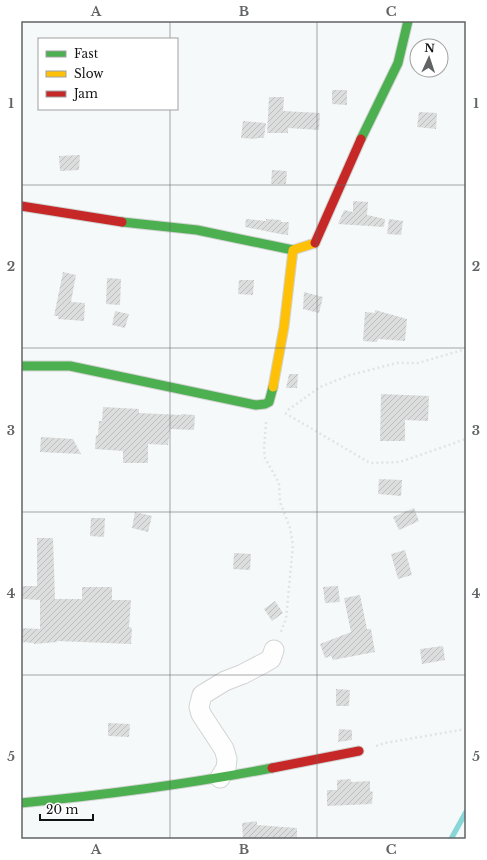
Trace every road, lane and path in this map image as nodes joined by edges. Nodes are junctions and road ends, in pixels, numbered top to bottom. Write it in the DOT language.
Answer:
graph roads {
  1 [pos="408,21"];
  2 [pos="21,206"];
  3 [pos="293,250"];
  4 [pos="466,349"];
  5 [pos="21,366"];
  6 [pos="269,402"];
  7 [pos="284,412"];
  8 [pos="466,439"];
  9 [pos="274,650"];
  10 [pos="466,729"];
  11 [pos="358,751"];
  12 [pos="220,778"];
  13 [pos="21,803"];
  1 -- 3 [label="street"];
  2 -- 3 [label="street"];
  3 -- 6 [label="street"];
  4 -- 7 [label="path"];
  5 -- 6 [label="street"];
  6 -- 7 [label="path"];
  6 -- 9 [label="path"];
  7 -- 8 [label="path"];
  9 -- 12 [label="street"];
  10 -- 11 [label="path"];
  11 -- 12 [label="street"];
  12 -- 13 [label="street"];
}
